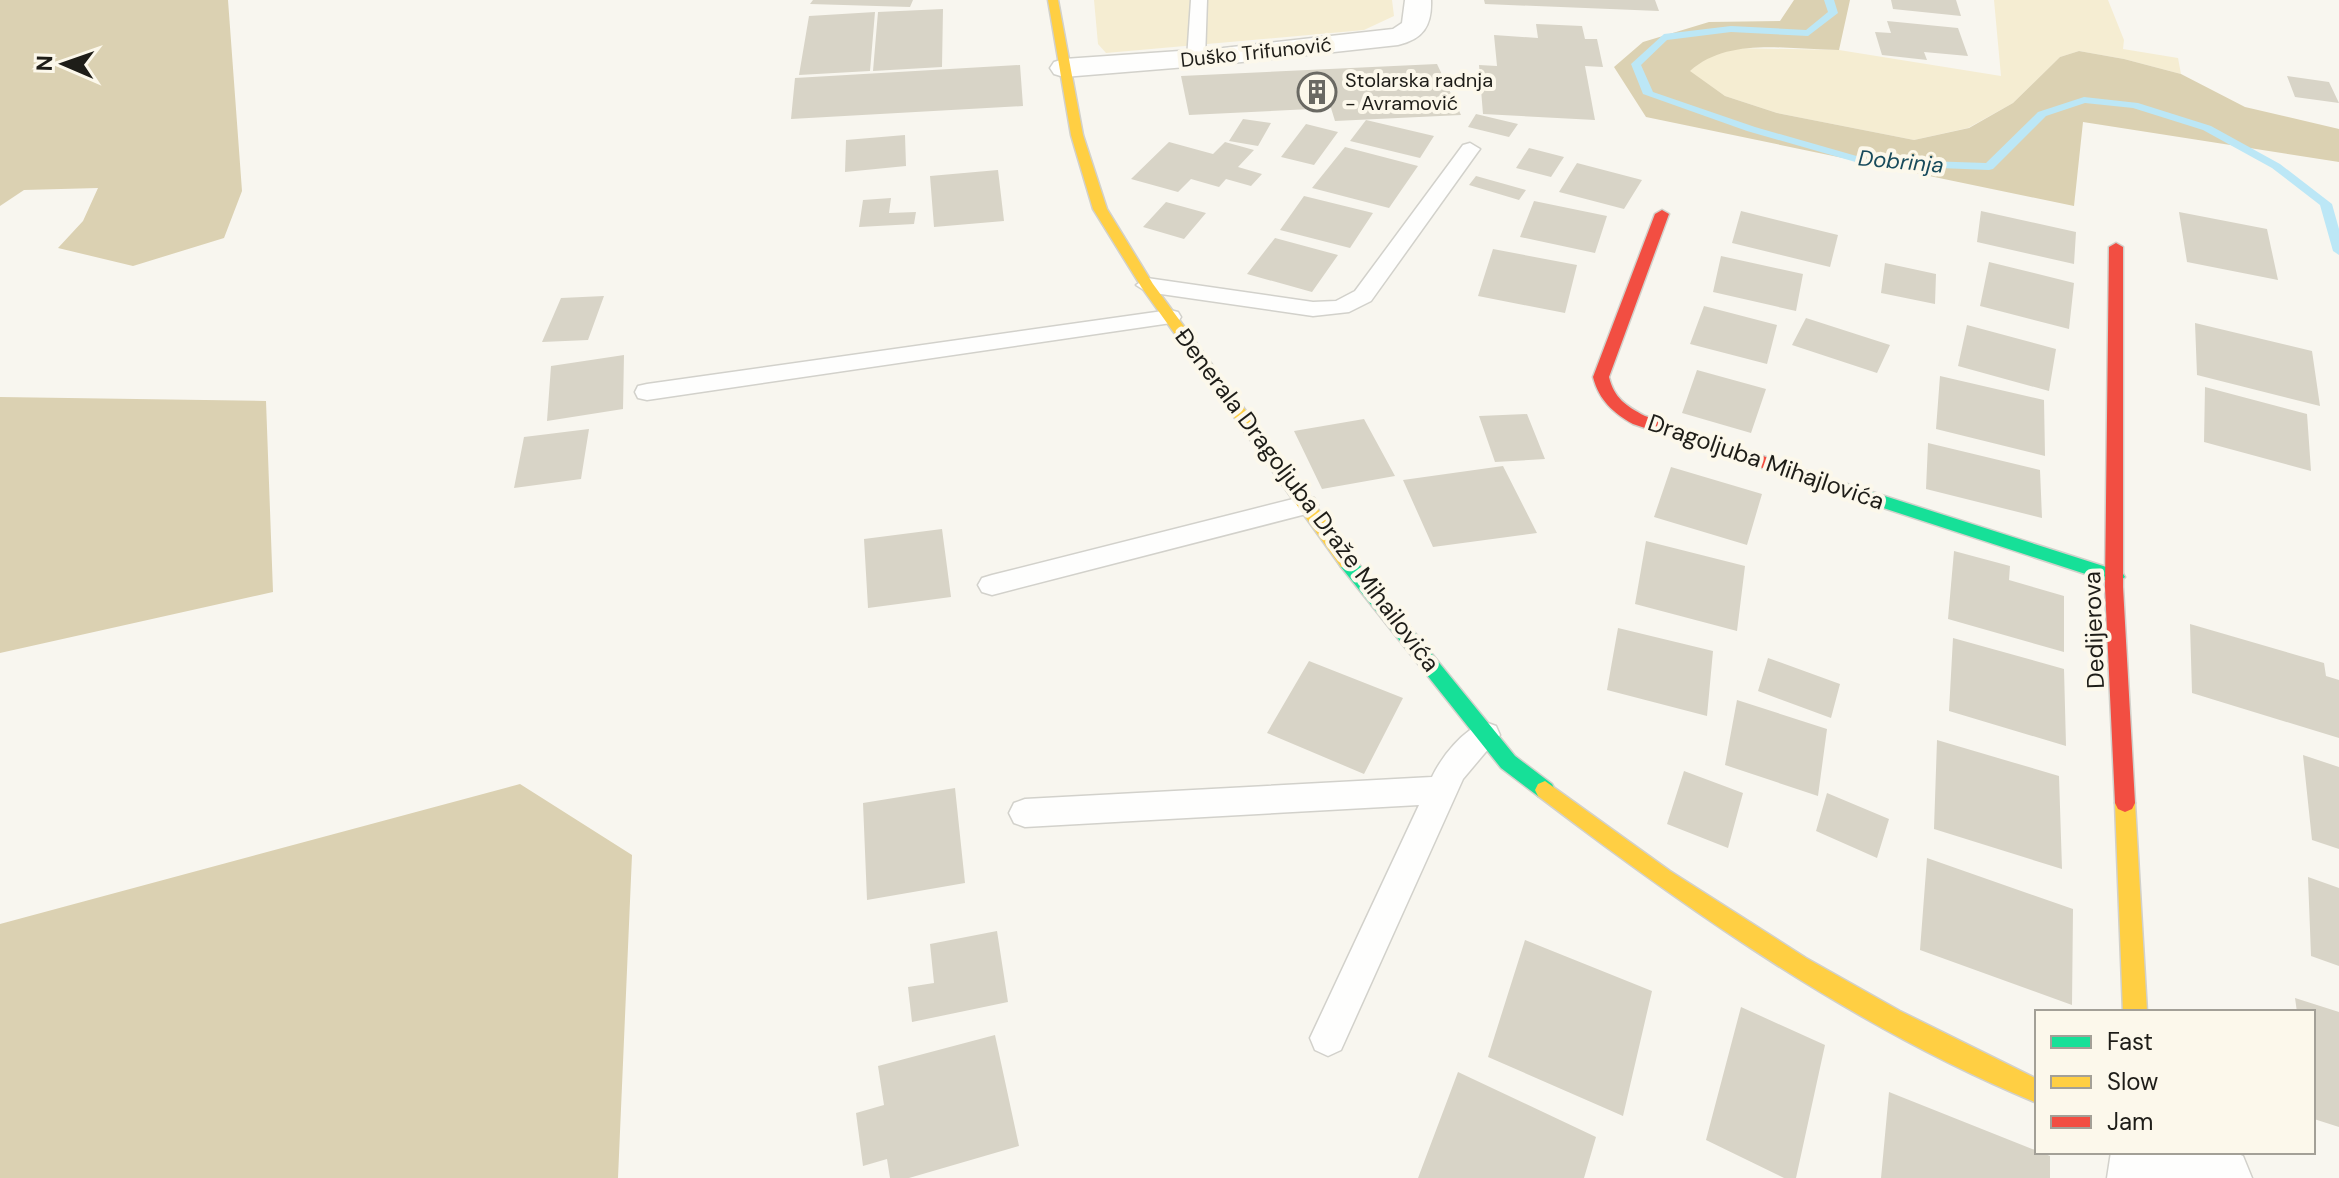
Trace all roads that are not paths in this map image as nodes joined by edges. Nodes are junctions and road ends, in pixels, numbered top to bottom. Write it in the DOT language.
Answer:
graph roads {
  1 [pos="1053,0"];
  2 [pos="1199,0"];
  3 [pos="1418,0"];
  4 [pos="1196,59"];
  5 [pos="1064,68"];
  6 [pos="1470,149"];
  7 [pos="1662,214"];
  8 [pos="2116,247"];
  9 [pos="1147,285"];
  10 [pos="1170,317"];
  11 [pos="647,392"];
  12 [pos="1305,505"];
  13 [pos="2116,577"];
  14 [pos="992,585"];
  15 [pos="1485,735"];
  16 [pos="1442,790"];
  17 [pos="1025,813"];
  18 [pos="2135,1010"];
  19 [pos="1328,1038"];
  20 [pos="2035,1090"];
  21 [pos="2141,1154"];
  22 [pos="2171,1154"];
  23 [pos="2138,1178"];
  24 [pos="2221,1178"];
  1 -- 5 [label="street, Đenerala Dragoljuba Draže Mihailovića"];
  2 -- 4 [label="lane"];
  3 -- 4 [label="street, Duško Trifunović"];
  4 -- 5 [label="street, Duško Trifunović"];
  5 -- 9 [label="street, Đenerala Dragoljuba Draže Mihailovića"];
  6 -- 9 [label="lane"];
  7 -- 13 [label="street, Dragoljuba Mihajlovića"];
  8 -- 13 [label="street, Dedijerova"];
  9 -- 10 [label="street, Đenerala Dragoljuba Draže Mihailovića"];
  10 -- 11 [label="lane"];
  10 -- 12 [label="street, Đenerala Dragoljuba Draže Mihailovića"];
  12 -- 14 [label="lane"];
  12 -- 15 [label="street, Đenerala Dragoljuba Draže Mihailovića"];
  13 -- 18 [label="street, Dedijerova"];
  15 -- 16 [label="lane"];
  15 -- 20 [label="street, Đenerala Dragoljuba Draže Mihailovića"];
  16 -- 17 [label="lane"];
  16 -- 19 [label="lane"];
  21 -- 23 [label="street"];
  22 -- 24 [label="street"];
}
